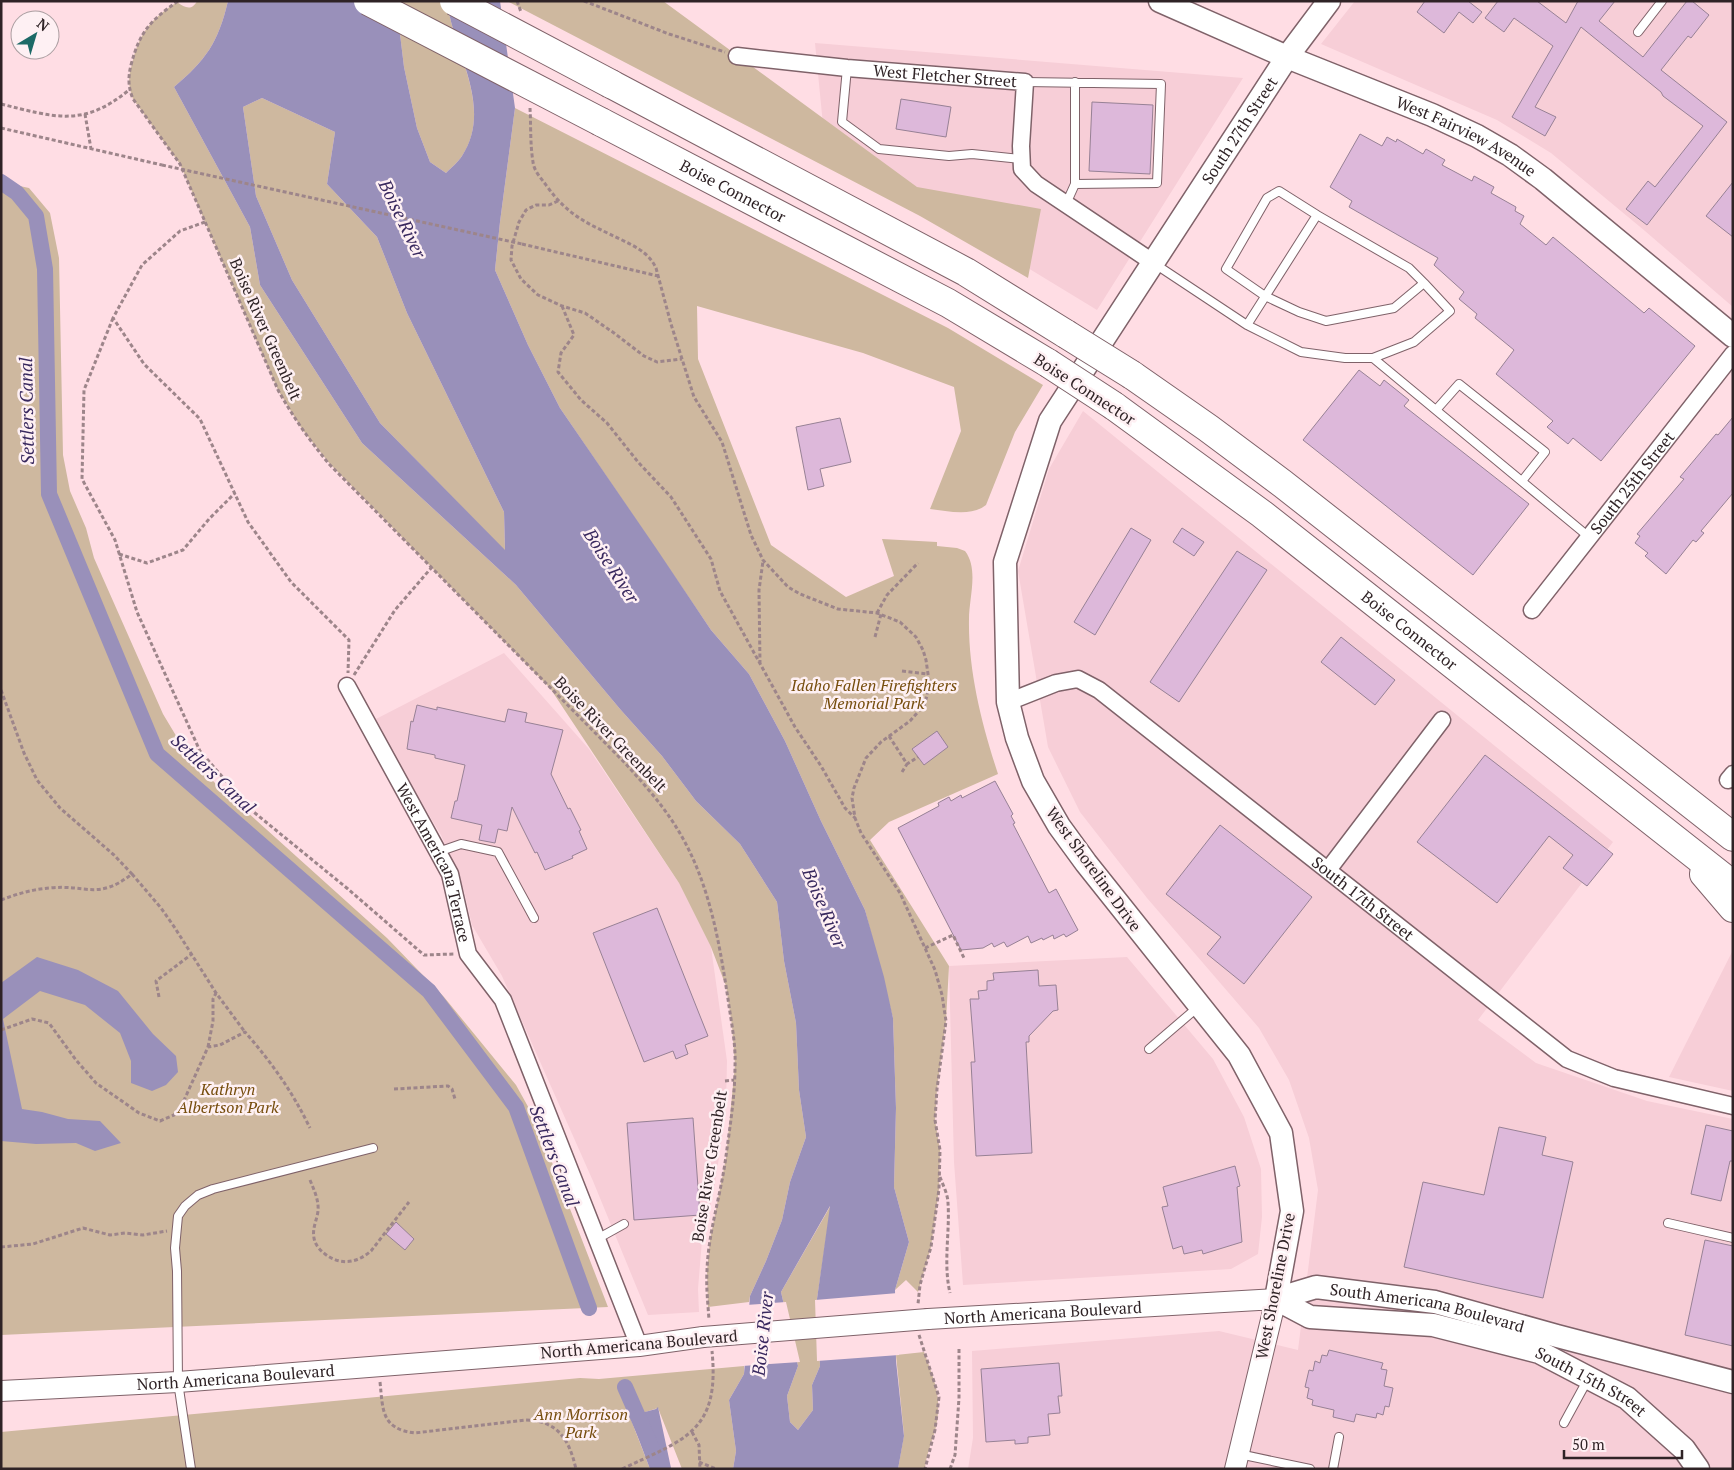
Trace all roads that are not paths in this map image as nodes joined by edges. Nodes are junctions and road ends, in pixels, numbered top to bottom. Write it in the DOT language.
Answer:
graph roads {
  1 [pos="368,1"];
  2 [pos="454,1"];
  3 [pos="1160,1"];
  4 [pos="1329,1"];
  5 [pos="1662,1"];
  6 [pos="1638,32"];
  7 [pos="737,56"];
  8 [pos="1287,57"];
  9 [pos="847,68"];
  10 [pos="1025,82"];
  11 [pos="1075,82"];
  12 [pos="1021,159"];
  13 [pos="1075,184"];
  14 [pos="1066,204"];
  15 [pos="1317,214"];
  16 [pos="1154,263"];
  17 [pos="1424,283"];
  18 [pos="1265,296"];
  19 [pos="1246,325"];
  20 [pos="1733,336"];
  21 [pos="1733,354"];
  22 [pos="1373,358"];
  23 [pos="1436,410"];
  24 [pos="1522,481"];
  25 [pos="1590,537"];
  26 [pos="1532,610"];
  27 [pos="348,686"];
  28 [pos="1008,702"];
  29 [pos="1442,720"];
  30 [pos="1733,837"];
  31 [pos="1674,839"];
  32 [pos="438,852"];
  33 [pos="1328,870"];
  34 [pos="1733,885"];
  35 [pos="1733,908"];
  36 [pos="534,918"];
  37 [pos="1200,1006"];
  38 [pos="1148,1048"];
  39 [pos="1733,1106"];
  40 [pos="373,1148"];
  41 [pos="1668,1223"];
  42 [pos="624,1224"];
  43 [pos="1733,1238"];
  44 [pos="597,1239"];
  45 [pos="1276,1299"];
  46 [pos="1461,1332"];
  47 [pos="638,1346"];
  48 [pos="1589,1378"];
  49 [pos="178,1382"];
  50 [pos="1733,1382"];
  51 [pos="1,1391"];
  52 [pos="1564,1423"];
  53 [pos="1338,1437"];
  54 [pos="1237,1461"];
  55 [pos="190,1469"];
  56 [pos="1310,1469"];
  57 [pos="1332,1469"];
  58 [pos="1698,1469"];
  1 -- 31 [label="highway, Boise Connector, bridge"];
  2 -- 30 [label="highway, bridge"];
  3 -- 8 [label="main road, West Fairview Avenue"];
  4 -- 8 [label="main road, South 27th Street"];
  5 -- 6 [label="lane"];
  7 -- 9 [label="street, West Fletcher Street"];
  8 -- 16 [label="main road, South 27th Street"];
  8 -- 20 [label="main road, West Fairview Avenue"];
  9 -- 10 [label="street, West Fletcher Street"];
  9 -- 12 [label="lane"];
  10 -- 11 [label="lane"];
  10 -- 12 [label="street, West Fletcher Street"];
  11 -- 13 [label="lane"];
  11 -- 13 [label="lane"];
  12 -- 14 [label="street"];
  13 -- 14 [label="lane"];
  14 -- 16 [label="street"];
  15 -- 17 [label="lane"];
  15 -- 18 [label="lane"];
  15 -- 18 [label="lane"];
  16 -- 19 [label="lane"];
  16 -- 28 [label="main road, West Shoreline Drive"];
  17 -- 18 [label="lane"];
  17 -- 22 [label="lane"];
  18 -- 19 [label="lane"];
  19 -- 22 [label="lane"];
  21 -- 25 [label="street, South 25th Street"];
  22 -- 23 [label="lane"];
  23 -- 24 [label="lane"];
  23 -- 24 [label="lane"];
  24 -- 25 [label="lane"];
  25 -- 26 [label="street, South 25th Street"];
  27 -- 32 [label="street, West Americana Terrace"];
  28 -- 33 [label="street, South 17th Street"];
  28 -- 37 [label="main road, West Shoreline Drive"];
  29 -- 33 [label="street"];
  31 -- 34 [label="highway, Boise Connector"];
  31 -- 35 [label="highway"];
  32 -- 36 [label="lane"];
  32 -- 44 [label="street, West Americana Terrace"];
  33 -- 39 [label="street, South 17th Street"];
  37 -- 38 [label="lane"];
  37 -- 45 [label="main road, West Shoreline Drive"];
  40 -- 49 [label="lane"];
  41 -- 43 [label="lane"];
  42 -- 44 [label="lane"];
  44 -- 47 [label="street, West Americana Terrace"];
  45 -- 46 [label="main road, South Americana Boulevard"];
  45 -- 47 [label="street, North Americana Boulevard, bridge"];
  45 -- 50 [label="main road, South Americana Boulevard"];
  45 -- 54 [label="street, West Shoreline Drive"];
  46 -- 48 [label="main road, South 15th Street"];
  47 -- 49 [label="street, North Americana Boulevard"];
  48 -- 52 [label="lane"];
  48 -- 58 [label="main road, South 15th Street"];
  49 -- 51 [label="street, North Americana Boulevard"];
  49 -- 55 [label="lane"];
  53 -- 57 [label="lane"];
  54 -- 56 [label="lane"];
}
